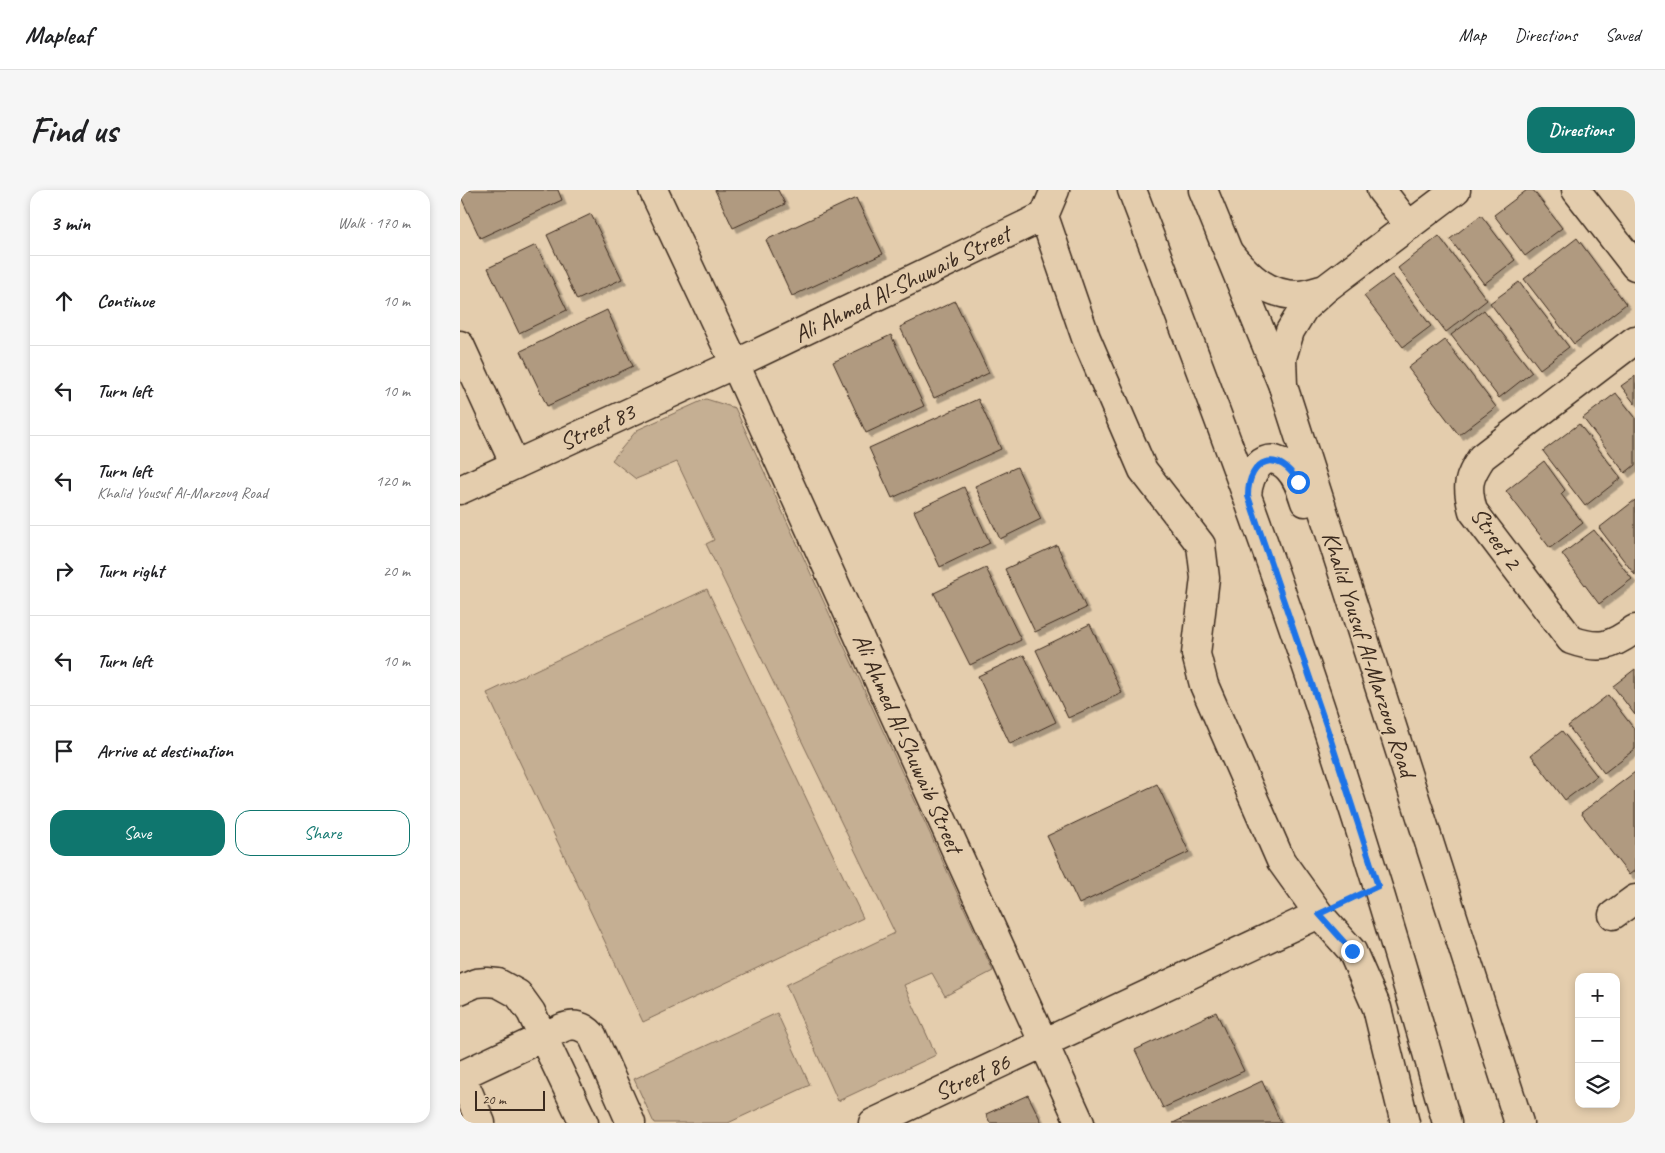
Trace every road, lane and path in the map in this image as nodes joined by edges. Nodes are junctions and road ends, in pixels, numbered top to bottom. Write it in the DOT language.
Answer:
graph roads {
  1 [pos="653,190"];
  2 [pos="1055,190"];
  3 [pos="1132,190"];
  4 [pos="1203,190"];
  5 [pos="1381,190"];
  6 [pos="1456,190"];
  7 [pos="1576,190"];
  8 [pos="1044,216"];
  9 [pos="1409,226"];
  10 [pos="1230,254"];
  11 [pos="1635,266"];
  12 [pos="1325,290"];
  13 [pos="1635,340"];
  14 [pos="460,345"];
  15 [pos="735,364"];
  16 [pos="1283,386"];
  17 [pos="516,465"];
  18 [pos="460,490"];
  19 [pos="1248,496"];
  20 [pos="1635,629"];
  21 [pos="1401,753"];
  22 [pos="1378,886"];
  23 [pos="1635,898"];
  24 [pos="1319,914"];
  25 [pos="1613,915"];
  26 [pos="460,990"];
  27 [pos="543,1036"];
  28 [pos="1044,1043"];
  29 [pos="460,1075"];
  30 [pos="481,1123"];
  31 [pos="584,1123"];
  32 [pos="631,1123"];
  33 [pos="873,1123"];
  34 [pos="1080,1123"];
  35 [pos="1405,1123"];
  36 [pos="1447,1123"];
  37 [pos="1519,1123"];
  1 -- 15 [label="street, Ali Ahmed Al-Shuwaib Street"];
  2 -- 8 [label="street"];
  3 -- 19 [label="street"];
  4 -- 10 [label="street, Khalid Yousuf Al-Marzouq Road"];
  5 -- 9 [label="street"];
  6 -- 9 [label="street"];
  7 -- 11 [label="street"];
  8 -- 15 [label="street, Ali Ahmed Al-Shuwaib Street"];
  8 -- 24 [label="street"];
  9 -- 12 [label="street"];
  10 -- 12 [label="street"];
  10 -- 16 [label="street, Khalid Yousuf Al-Marzouq Road"];
  12 -- 16 [label="street"];
  13 -- 20 [label="street, Street 2"];
  14 -- 17 [label="street"];
  15 -- 17 [label="street, Street 83"];
  15 -- 28 [label="street, Ali Ahmed Al-Shuwaib Street"];
  16 -- 21 [label="street, Khalid Yousuf Al-Marzouq Road"];
  17 -- 18 [label="street, Street 83"];
  19 -- 21 [label="street"];
  19 -- 22 [label="street"];
  21 -- 37 [label="street, Khalid Yousuf Al-Marzouq Road"];
  22 -- 24 [label="path"];
  22 -- 36 [label="street"];
  23 -- 25 [label="street"];
  24 -- 28 [label="street, Street 86"];
  24 -- 35 [label="street"];
  26 -- 27 [label="street"];
  27 -- 29 [label="street"];
  27 -- 31 [label="street"];
  27 -- 32 [label="street"];
  28 -- 33 [label="street, Street 86"];
  28 -- 34 [label="street, Ali Ahmed Al-Shuwaib Street"];
  29 -- 30 [label="street"];
}
